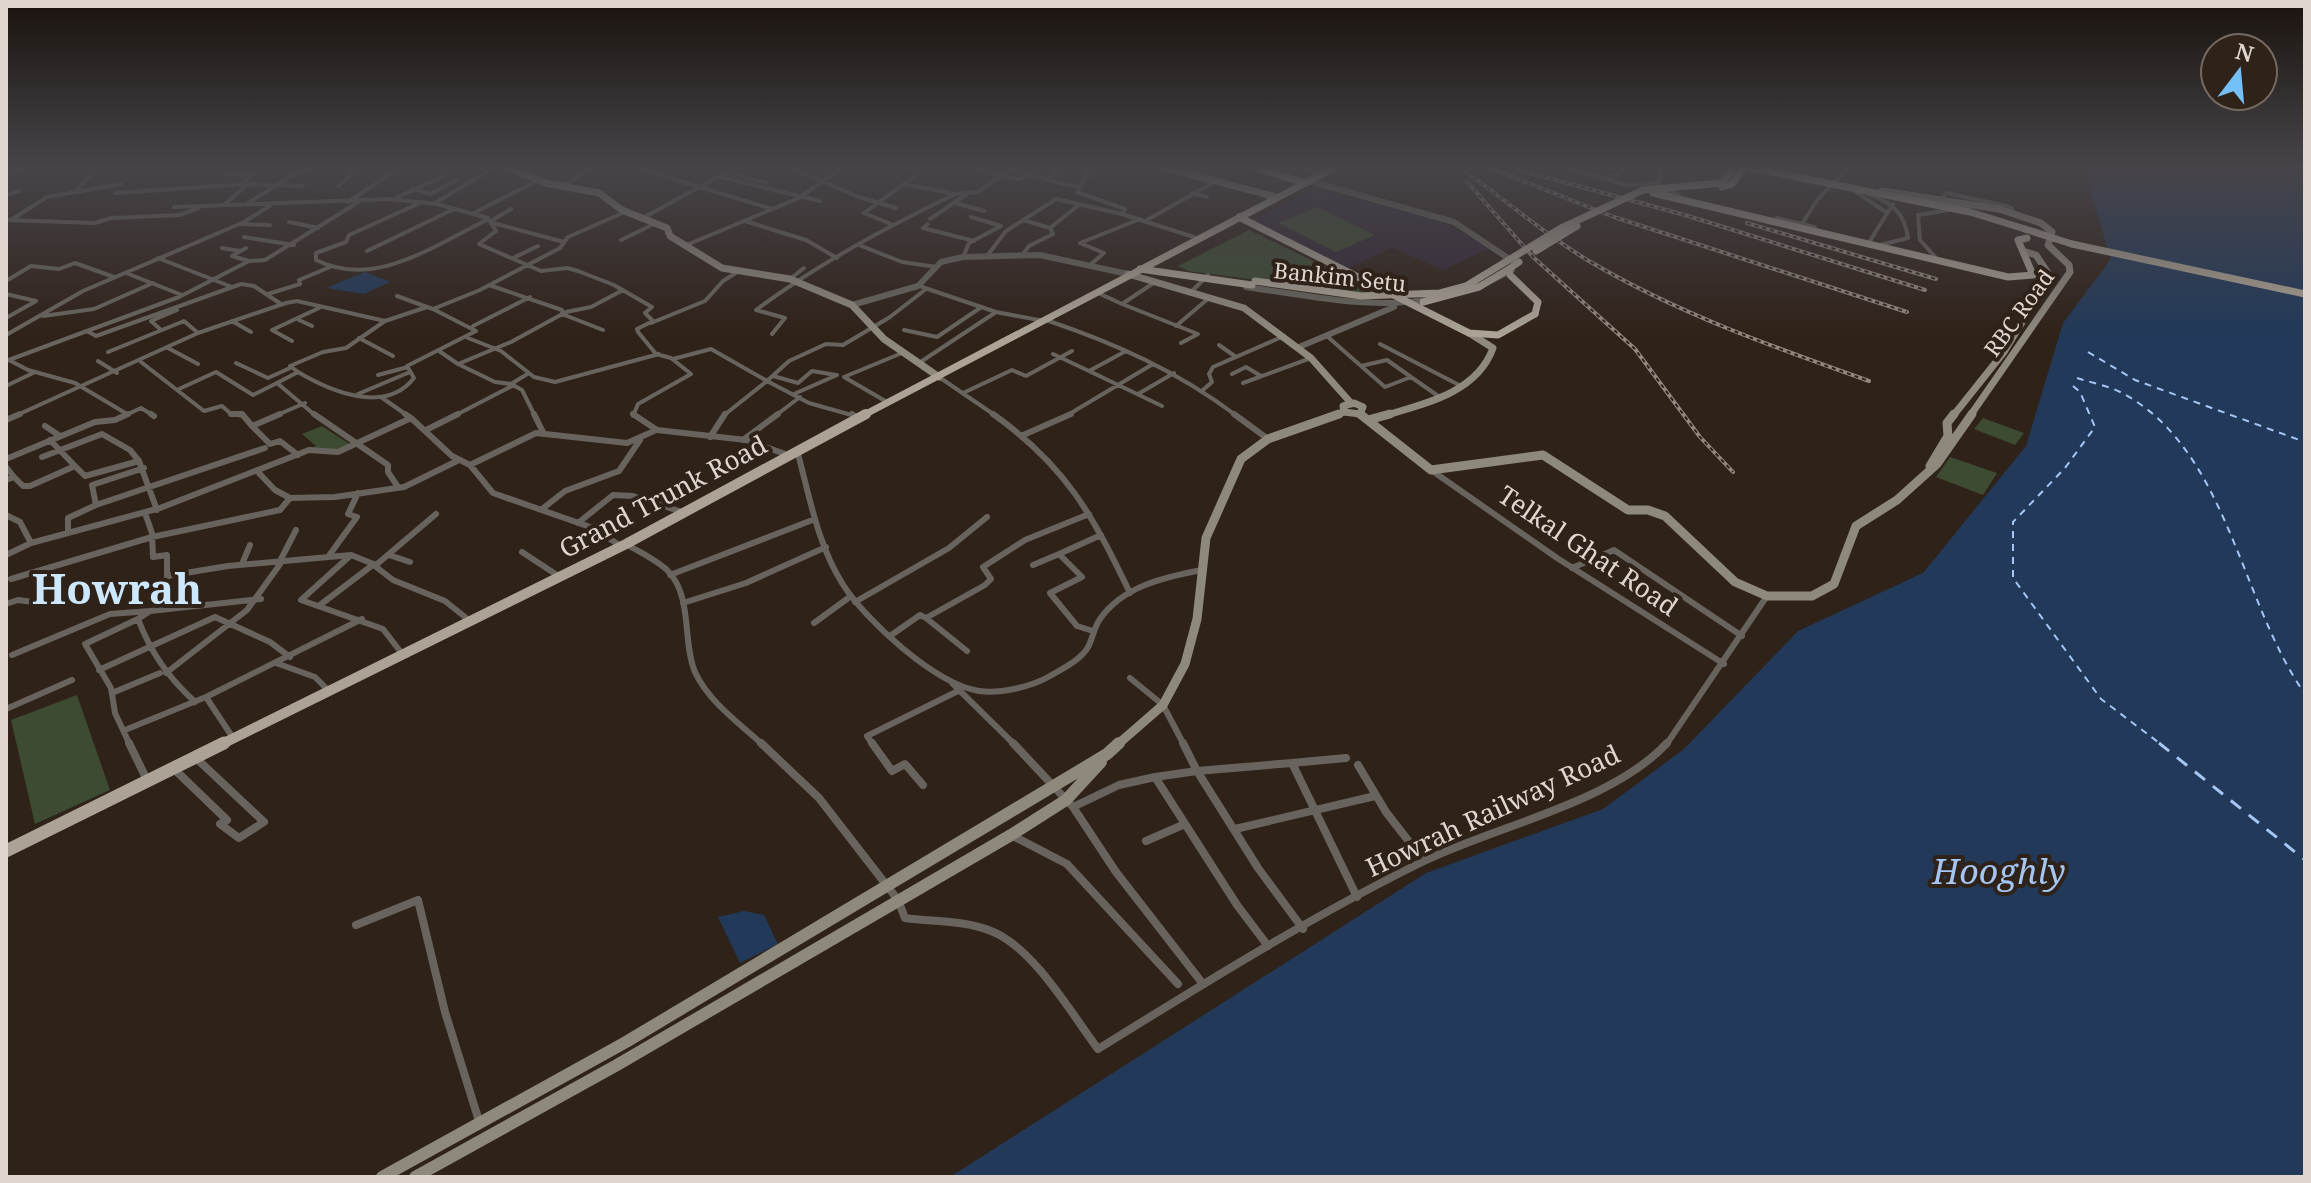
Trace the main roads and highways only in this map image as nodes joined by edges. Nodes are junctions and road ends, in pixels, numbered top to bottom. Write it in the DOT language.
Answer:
graph roads {
  1 [pos="652,223"];
  2 [pos="1228,223"];
  3 [pos="1251,223"];
  4 [pos="1571,223"];
  5 [pos="1585,223"];
  6 [pos="1778,223"];
  7 [pos="2000,223"];
  8 [pos="2025,223"];
  9 [pos="2035,223"];
  10 [pos="2026,233"];
  11 [pos="2026,252"];
  12 [pos="1172,253"];
  13 [pos="1509,269"];
  14 [pos="1136,270"];
  15 [pos="1176,271"];
  16 [pos="2050,276"];
  17 [pos="1207,277"];
  18 [pos="1254,283"];
  19 [pos="2305,294"];
  20 [pos="1469,333"];
  21 [pos="1498,335"];
  22 [pos="1490,344"];
  23 [pos="939,377"];
  24 [pos="1351,403"];
  25 [pos="1344,412"];
  26 [pos="1364,417"];
  27 [pos="1930,466"];
  28 [pos="1107,754"];
  29 [pos="6,851"];
  30 [pos="382,1177"];
  31 [pos="415,1177"];
  1 -- 23 [label="main road"];
  2 -- 12 [label="main road, Grand Trunk Road"];
  3 -- 20 [label="main road"];
  4 -- 18 [label="main road, Bankim Setu, bridge"];
  5 -- 13 [label="main road, Bankim Setu, bridge"];
  6 -- 11 [label="main road"];
  7 -- 10 [label="main road"];
  8 -- 16 [label="main road, RBC Road"];
  9 -- 27 [label="main road, RBC Road"];
  10 -- 11 [label="main road"];
  10 -- 19 [label="main road, bridge"];
  11 -- 16 [label="main road"];
  12 -- 14 [label="main road, Grand Trunk Road"];
  12 -- 15 [label="main road"];
  13 -- 18 [label="main road, Bankim Setu, bridge"];
  13 -- 21 [label="main road, bridge"];
  14 -- 15 [label="main road, Bankim Setu"];
  14 -- 17 [label="main road, Bankim Setu"];
  14 -- 23 [label="main road, Grand Trunk Road"];
  14 -- 24 [label="main road"];
  15 -- 17 [label="main road, Bankim Setu"];
  16 -- 27 [label="main road, RBC Road"];
  17 -- 18 [label="main road, Bankim Setu"];
  17 -- 18 [label="main road, Bankim Setu"];
  20 -- 21 [label="main road"];
  20 -- 22 [label="main road"];
  21 -- 22 [label="main road"];
  22 -- 26 [label="main road"];
  23 -- 29 [label="main road, Grand Trunk Road"];
  24 -- 25 [label="main road"];
  24 -- 26 [label="main road"];
  25 -- 26 [label="main road"];
  25 -- 28 [label="main road"];
  26 -- 27 [label="main road, RBC Road"];
  28 -- 30 [label="main road"];
  28 -- 31 [label="main road"];
}
